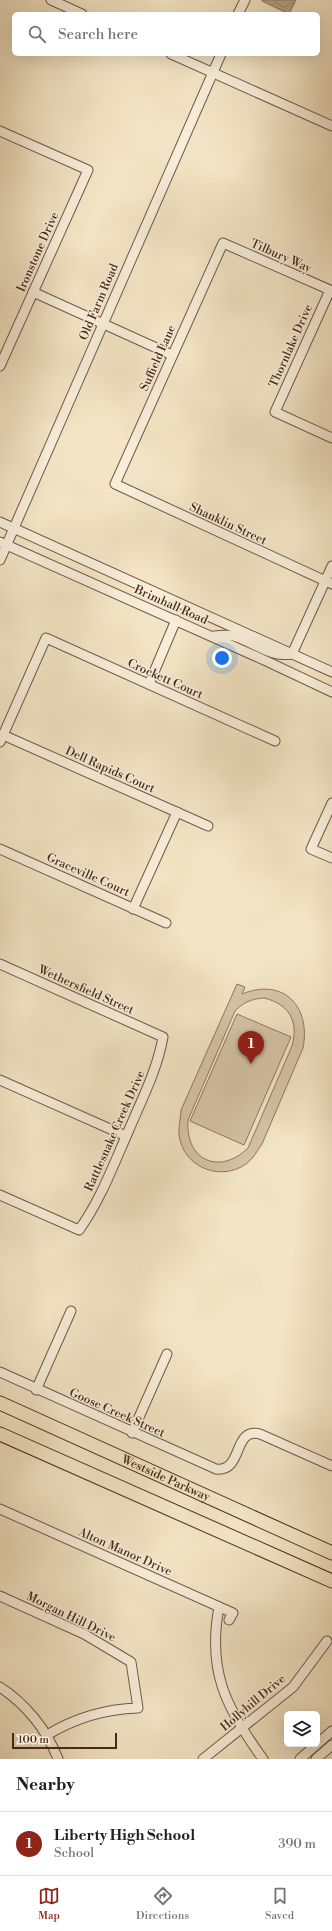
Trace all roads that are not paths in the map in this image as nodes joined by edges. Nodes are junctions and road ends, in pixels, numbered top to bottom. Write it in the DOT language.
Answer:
graph roads {
  1 [pos="51,0"];
  2 [pos="245,0"];
  3 [pos="78,12"];
  4 [pos="239,12"];
  5 [pos="176,56"];
  6 [pos="219,56"];
  7 [pos="212,72"];
  8 [pos="332,126"];
  9 [pos="0,131"];
  10 [pos="223,243"];
  11 [pos="330,290"];
  12 [pos="33,292"];
  13 [pos="102,324"];
  14 [pos="172,355"];
  15 [pos="0,366"];
  16 [pos="332,438"];
  17 [pos="115,484"];
  18 [pos="0,522"];
  19 [pos="14,528"];
  20 [pos="3,543"];
  21 [pos="0,560"];
  22 [pos="332,566"];
  23 [pos="329,583"];
  24 [pos="176,620"];
  25 [pos="211,636"];
  26 [pos="292,654"];
  27 [pos="332,672"];
  28 [pos="149,684"];
  29 [pos="332,692"];
  30 [pos="2,738"];
  31 [pos="274,741"];
  32 [pos="332,802"];
  33 [pos="176,812"];
  34 [pos="208,826"];
  35 [pos="0,849"];
  36 [pos="332,858"];
  37 [pos="133,908"];
  38 [pos="166,923"];
  39 [pos="0,964"];
  40 [pos="163,1037"];
  41 [pos="0,1080"];
  42 [pos="126,1136"];
  43 [pos="0,1195"];
  44 [pos="71,1311"];
  45 [pos="167,1354"];
  46 [pos="0,1372"];
  47 [pos="36,1390"];
  48 [pos="0,1403"];
  49 [pos="132,1433"];
  50 [pos="0,1434"];
  51 [pos="332,1466"];
  52 [pos="0,1509"];
  53 [pos="332,1554"];
  54 [pos="332,1581"];
  55 [pos="0,1596"];
  56 [pos="219,1607"];
  57 [pos="230,1620"];
  58 [pos="327,1641"];
  59 [pos="0,1686"];
  60 [pos="241,1729"];
  61 [pos="332,1731"];
  62 [pos="332,1735"];
  63 [pos="46,1736"];
  64 [pos="332,1745"];
  65 [pos="58,1759"];
  66 [pos="203,1759"];
  67 [pos="263,1759"];
  68 [pos="300,1759"];
  69 [pos="306,1759"];
  70 [pos="316,1759"];
  1 -- 3 [label="street"];
  2 -- 4 [label="street"];
  5 -- 7 [label="street"];
  6 -- 7 [label="street, Old Farm Road"];
  7 -- 8 [label="street"];
  7 -- 13 [label="street, Old Farm Road"];
  9 -- 12 [label="street, Ironstone Drive"];
  10 -- 11 [label="street, Tilbury Way"];
  10 -- 14 [label="street, Suffield Lane"];
  11 -- 16 [label="street, Thornlake Drive"];
  12 -- 13 [label="street"];
  12 -- 15 [label="street, Ironstone Drive"];
  13 -- 14 [label="street"];
  13 -- 19 [label="street, Old Farm Road"];
  14 -- 17 [label="street, Suffield Lane"];
  17 -- 23 [label="street, Shanklin Street"];
  18 -- 19 [label="street, Brimhall Road"];
  19 -- 20 [label="street, Old Farm Road"];
  19 -- 26 [label="street, Brimhall Road"];
  20 -- 21 [label="street, Old Farm Road"];
  20 -- 24 [label="street, Brimhall Road"];
  22 -- 23 [label="street"];
  23 -- 26 [label="street"];
  24 -- 25 [label="street, Brimhall Road"];
  24 -- 28 [label="street"];
  25 -- 26 [label="street"];
  25 -- 29 [label="street, Brimhall Road"];
  26 -- 27 [label="street, Brimhall Road"];
  28 -- 30 [label="street, Crockett Court"];
  28 -- 31 [label="street, Crockett Court"];
  30 -- 33 [label="street, Dell Rapids Court"];
  32 -- 36 [label="street"];
  33 -- 34 [label="street, Dell Rapids Court"];
  33 -- 37 [label="street"];
  35 -- 37 [label="street, Graceville Court"];
  37 -- 38 [label="street, Graceville Court"];
  39 -- 40 [label="street, Wethersfield Street"];
  40 -- 42 [label="street, Rattlesnake Creek Drive"];
  41 -- 42 [label="street"];
  42 -- 43 [label="street, Rattlesnake Creek Drive"];
  44 -- 47 [label="street"];
  45 -- 49 [label="street"];
  46 -- 47 [label="street, Goose Creek Street"];
  47 -- 49 [label="street, Goose Creek Street"];
  48 -- 53 [label="highway, Westside Parkway"];
  49 -- 51 [label="street, Goose Creek Street"];
  50 -- 54 [label="highway"];
  52 -- 56 [label="street, Alton Manor Drive"];
  55 -- 63 [label="street, Morgan Hill Drive"];
  56 -- 57 [label="street, Alton Manor Drive"];
  56 -- 60 [label="street"];
  58 -- 60 [label="street, Hollyhill Drive"];
  59 -- 63 [label="street"];
  60 -- 66 [label="street, Hollyhill Drive"];
  60 -- 67 [label="street"];
  61 -- 68 [label="street"];
  62 -- 69 [label="street"];
  63 -- 65 [label="street"];
  64 -- 70 [label="street"];
}
